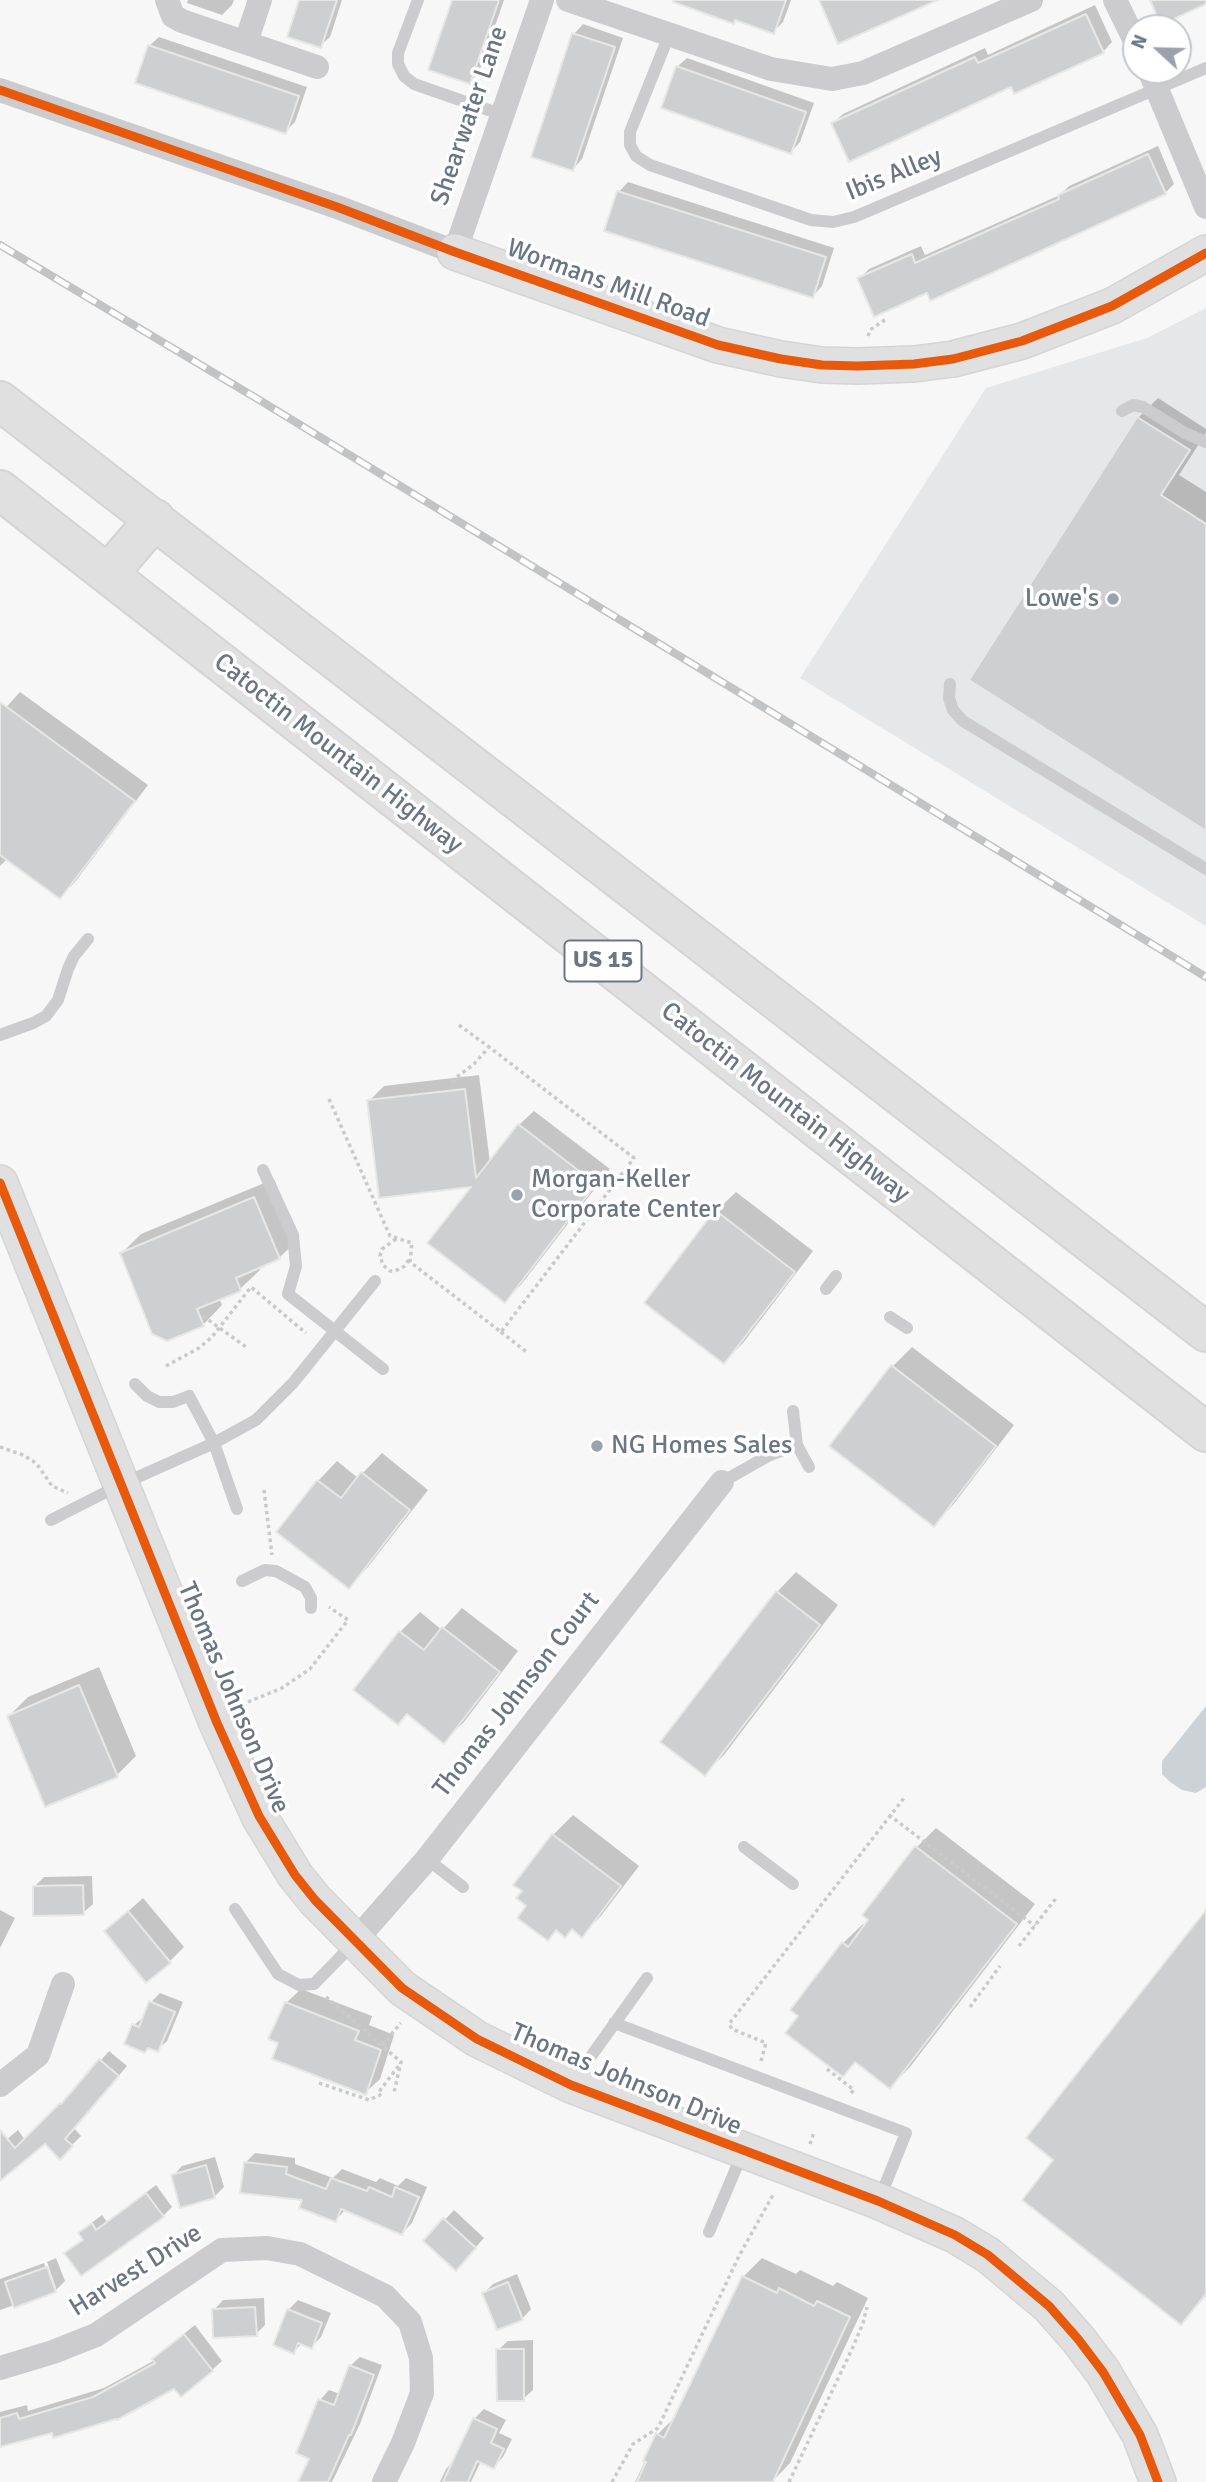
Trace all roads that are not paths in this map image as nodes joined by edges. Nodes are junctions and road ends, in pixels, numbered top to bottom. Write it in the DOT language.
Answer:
graph roads {
  1 [pos="167,0"];
  2 [pos="260,0"];
  3 [pos="418,0"];
  4 [pos="542,0"];
  5 [pos="568,0"];
  6 [pos="1031,0"];
  7 [pos="669,35"];
  8 [pos="246,43"];
  9 [pos="317,67"];
  10 [pos="1142,84"];
  11 [pos="1155,84"];
  12 [pos="0,90"];
  13 [pos="503,115"];
  14 [pos="1206,207"];
  15 [pos="455,252"];
  16 [pos="1206,253"];
  17 [pos="0,401"];
  18 [pos="1122,411"];
  19 [pos="1206,442"];
  20 [pos="0,490"];
  21 [pos="155,519"];
  22 [pos="108,574"];
  23 [pos="950,684"];
  24 [pos="1206,869"];
  25 [pos="88,939"];
  26 [pos="0,1035"];
  27 [pos="263,1170"];
  28 [pos="0,1183"];
  29 [pos="836,1276"];
  30 [pos="375,1281"];
  31 [pos="826,1289"];
  32 [pos="890,1317"];
  33 [pos="907,1328"];
  34 [pos="335,1332"];
  35 [pos="1206,1332"];
  36 [pos="383,1370"];
  37 [pos="135,1384"];
  38 [pos="793,1412"];
  39 [pos="1206,1432"];
  40 [pos="214,1443"];
  41 [pos="797,1445"];
  42 [pos="809,1467"];
  43 [pos="722,1482"];
  44 [pos="120,1485"];
  45 [pos="237,1509"];
  46 [pos="51,1520"];
  47 [pos="242,1581"];
  48 [pos="311,1608"];
  49 [pos="744,1847"];
  50 [pos="426,1859"];
  51 [pos="793,1884"];
  52 [pos="463,1887"];
  53 [pos="235,1909"];
  54 [pos="355,1941"];
  55 [pos="647,1978"];
  56 [pos="63,1984"];
  57 [pos="614,2023"];
  58 [pos="0,2085"];
  59 [pos="570,2085"];
  60 [pos="744,2152"];
  61 [pos="878,2201"];
  62 [pos="709,2232"];
  63 [pos="0,2368"];
  64 [pos="384,2482"];
  65 [pos="1158,2482"];
  1 -- 8 [label="street"];
  2 -- 8 [label="street"];
  3 -- 13 [label="lane"];
  4 -- 13 [label="street, Shearwater Lane"];
  5 -- 7 [label="street"];
  6 -- 7 [label="street"];
  7 -- 10 [label="lane, Ibis Alley"];
  8 -- 9 [label="street"];
  11 -- 14 [label="street"];
  12 -- 15 [label="street, Wormans Mill Road"];
  13 -- 15 [label="street, Shearwater Lane"];
  15 -- 16 [label="street, Wormans Mill Road"];
  17 -- 21 [label="highway, US 15"];
  18 -- 19 [label="lane"];
  20 -- 22 [label="highway, Catoctin Mountain Highway / US 15"];
  21 -- 22 [label="highway"];
  21 -- 35 [label="highway, US 15"];
  22 -- 39 [label="highway, Catoctin Mountain Highway / US 15"];
  23 -- 24 [label="lane"];
  25 -- 26 [label="lane"];
  27 -- 34 [label="lane"];
  28 -- 44 [label="street, Thomas Johnson Drive"];
  29 -- 31 [label="lane"];
  30 -- 34 [label="lane"];
  32 -- 33 [label="lane"];
  34 -- 36 [label="lane"];
  34 -- 40 [label="lane"];
  37 -- 40 [label="lane"];
  38 -- 41 [label="lane"];
  40 -- 44 [label="lane"];
  40 -- 45 [label="lane"];
  41 -- 42 [label="lane"];
  41 -- 43 [label="lane"];
  43 -- 50 [label="street, Thomas Johnson Court"];
  44 -- 46 [label="lane"];
  44 -- 54 [label="street, Thomas Johnson Drive"];
  47 -- 48 [label="lane"];
  49 -- 51 [label="lane"];
  50 -- 52 [label="lane"];
  50 -- 54 [label="street, Thomas Johnson Court"];
  53 -- 54 [label="lane"];
  54 -- 59 [label="street, Thomas Johnson Drive"];
  55 -- 57 [label="lane"];
  56 -- 58 [label="street"];
  57 -- 59 [label="lane"];
  57 -- 61 [label="lane"];
  59 -- 60 [label="street, Thomas Johnson Drive"];
  60 -- 61 [label="street, Thomas Johnson Drive"];
  60 -- 62 [label="lane"];
  61 -- 65 [label="street, Thomas Johnson Drive"];
  63 -- 64 [label="street, Harvest Drive"];
}
